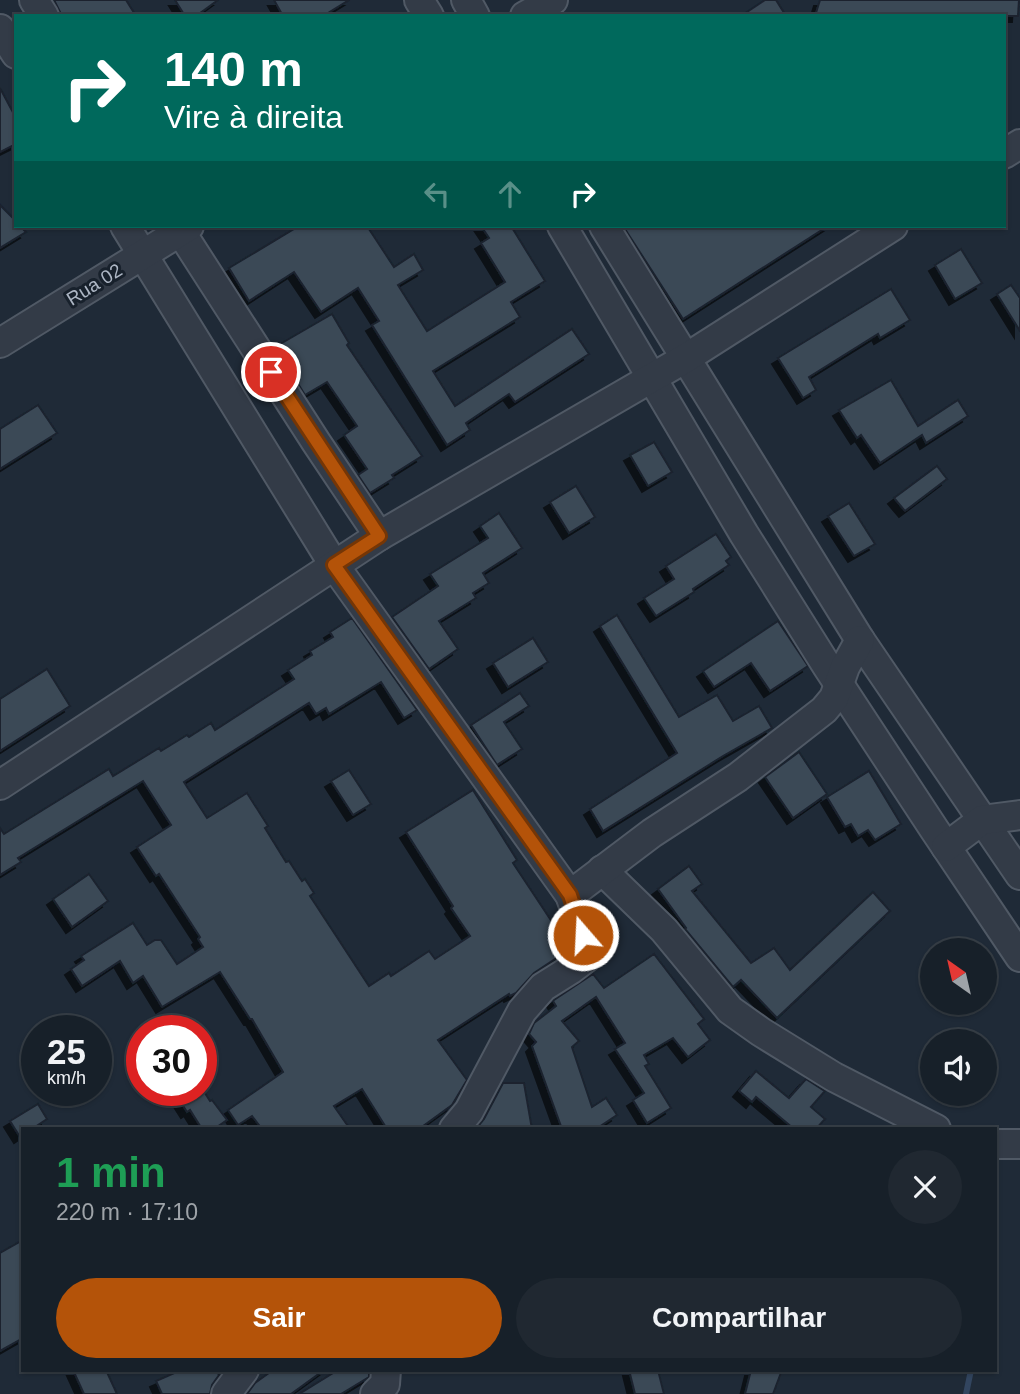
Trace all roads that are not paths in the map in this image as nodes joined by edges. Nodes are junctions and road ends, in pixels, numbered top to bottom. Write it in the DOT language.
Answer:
graph roads {
  1 [pos="553,0"];
  2 [pos="529,14"];
  3 [pos="0,29"];
  4 [pos="14,51"];
  5 [pos="126,228"];
  6 [pos="182,228"];
  7 [pos="563,228"];
  8 [pos="605,228"];
  9 [pos="890,228"];
  10 [pos="142,254"];
  11 [pos="0,343"];
  12 [pos="686,358"];
  13 [pos="652,379"];
  14 [pos="379,536"];
  15 [pos="334,565"];
  16 [pos="860,640"];
  17 [pos="839,685"];
  18 [pos="0,785"];
  19 [pos="1020,815"];
  20 [pos="982,820"];
  21 [pos="946,847"];
  22 [pos="602,870"];
  23 [pos="1020,875"];
  24 [pos="570,895"];
  25 [pos="1020,957"];
  26 [pos="456,1127"];
  27 [pos="932,1127"];
  28 [pos="997,1144"];
  29 [pos="1020,1144"];
  30 [pos="242,1372"];
  31 [pos="386,1372"];
  32 [pos="226,1394"];
  33 [pos="375,1394"];
  1 -- 2 [label="street"];
  3 -- 4 [label="street"];
  5 -- 10 [label="street"];
  6 -- 10 [label="street, Rua 02"];
  6 -- 14 [label="street"];
  7 -- 13 [label="street"];
  8 -- 12 [label="street"];
  9 -- 12 [label="street"];
  10 -- 11 [label="street, Rua 02"];
  10 -- 15 [label="street"];
  12 -- 13 [label="street"];
  12 -- 16 [label="street"];
  13 -- 14 [label="street"];
  13 -- 17 [label="street"];
  14 -- 15 [label="street"];
  15 -- 18 [label="street"];
  15 -- 24 [label="street"];
  16 -- 17 [label="street"];
  16 -- 20 [label="street"];
  17 -- 21 [label="street"];
  17 -- 22 [label="street"];
  19 -- 20 [label="street"];
  20 -- 21 [label="street"];
  20 -- 23 [label="street"];
  21 -- 25 [label="street"];
  22 -- 24 [label="street"];
  22 -- 27 [label="street"];
  24 -- 26 [label="street"];
  28 -- 29 [label="street"];
  30 -- 32 [label="street"];
  31 -- 33 [label="street"];
}
